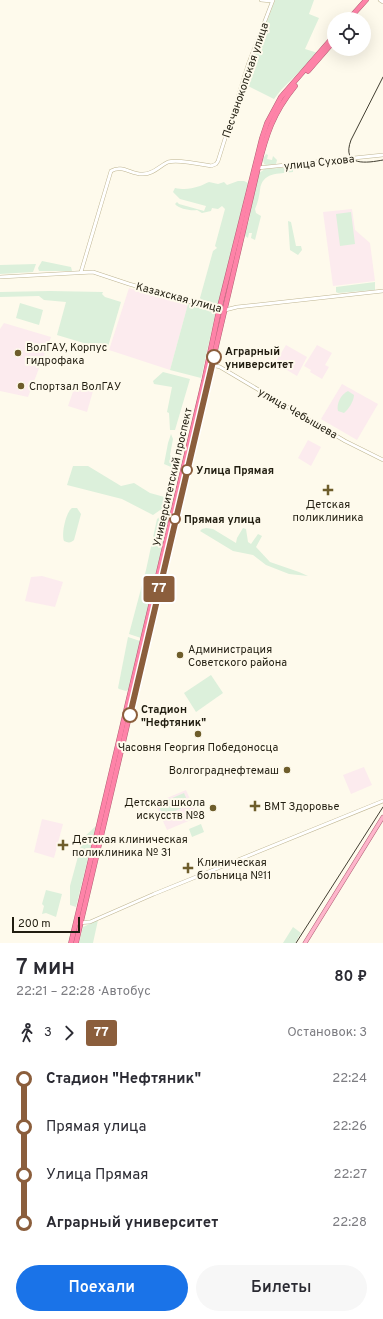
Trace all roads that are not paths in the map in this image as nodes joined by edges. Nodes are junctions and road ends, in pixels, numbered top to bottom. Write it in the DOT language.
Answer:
graph roads {
  1 [pos="261,0"];
  2 [pos="273,0"];
  3 [pos="366,0"];
  4 [pos="370,0"];
  5 [pos="380,0"];
  6 [pos="383,2"];
  7 [pos="355,12"];
  8 [pos="359,12"];
  9 [pos="327,44"];
  10 [pos="327,49"];
  11 [pos="383,156"];
  12 [pos="256,168"];
  13 [pos="81,272"];
  14 [pos="0,277"];
  15 [pos="383,291"];
  16 [pos="219,310"];
  17 [pos="225,310"];
  18 [pos="213,365"];
  19 [pos="196,424"];
  20 [pos="383,460"];
  21 [pos="383,801"];
  22 [pos="383,817"];
  23 [pos="78,923"];
  24 [pos="71,943"];
  25 [pos="76,943"];
  26 [pos="305,943"];
  1 -- 2 [label="street"];
  2 -- 13 [label="street, Песчанокопская улица"];
  3 -- 7 [label="highway"];
  4 -- 8 [label="highway"];
  5 -- 6 [label="street"];
  9 -- 12 [label="highway, Университетский проспект"];
  10 -- 12 [label="highway, Университетский проспект"];
  11 -- 12 [label="street, улица Сухова"];
  12 -- 16 [label="highway, Университетский проспект"];
  12 -- 17 [label="highway, Университетский проспект"];
  13 -- 14 [label="street, Казахская улица"];
  13 -- 16 [label="street, Казахская улица"];
  15 -- 17 [label="street, Казахская улица"];
  16 -- 17 [label="street, Казахская улица"];
  16 -- 19 [label="highway, Университетский проспект"];
  17 -- 18 [label="highway, Университетский проспект"];
  18 -- 19 [label="highway, Университетский проспект"];
  18 -- 20 [label="street, улица Чебышева"];
  19 -- 23 [label="highway, Университетский проспект"];
  21 -- 23 [label="street"];
  22 -- 26 [label="main road"];
  23 -- 24 [label="highway, Университетский проспект"];
  23 -- 25 [label="highway, Университетский проспект"];
}
